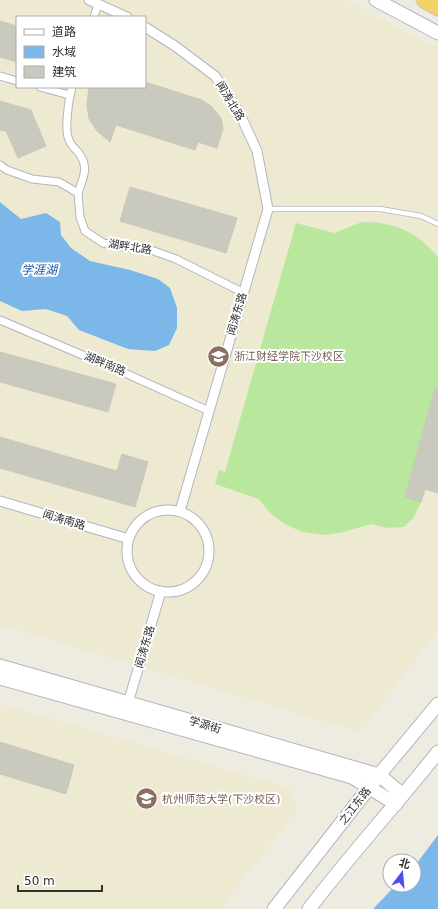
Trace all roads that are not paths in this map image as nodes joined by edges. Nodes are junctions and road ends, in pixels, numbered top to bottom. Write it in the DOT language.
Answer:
graph roads {
  1 [pos="89,0"];
  2 [pos="376,0"];
  3 [pos="424,0"];
  4 [pos="98,4"];
  5 [pos="438,8"];
  6 [pos="94,16"];
  7 [pos="125,16"];
  8 [pos="146,28"];
  9 [pos="438,33"];
  10 [pos="0,76"];
  11 [pos="16,80"];
  12 [pos="43,88"];
  13 [pos="72,88"];
  14 [pos="69,96"];
  15 [pos="0,165"];
  16 [pos="78,194"];
  17 [pos="268,208"];
  18 [pos="438,224"];
  19 [pos="244,293"];
  20 [pos="0,320"];
  21 [pos="209,411"];
  22 [pos="0,501"];
  23 [pos="180,511"];
  24 [pos="129,539"];
  25 [pos="162,591"];
  26 [pos="0,666"];
  27 [pos="0,678"];
  28 [pos="128,703"];
  29 [pos="438,704"];
  30 [pos="438,752"];
  31 [pos="379,775"];
  32 [pos="370,788"];
  33 [pos="400,800"];
  34 [pos="274,909"];
  35 [pos="309,909"];
  1 -- 4 [label="street"];
  2 -- 9 [label="main road"];
  3 -- 5 [label="highway"];
  4 -- 6 [label="street"];
  4 -- 7 [label="street"];
  8 -- 17 [label="street, 闻涛北路"];
  10 -- 11 [label="street"];
  12 -- 14 [label="street"];
  13 -- 14 [label="street"];
  14 -- 16 [label="street"];
  15 -- 16 [label="street"];
  16 -- 19 [label="street, 湖畔北路"];
  17 -- 18 [label="lane"];
  17 -- 19 [label="street, 闻涛东路"];
  19 -- 21 [label="street, 闻涛东路"];
  20 -- 21 [label="street, 湖畔南路"];
  21 -- 23 [label="street, 闻涛东路"];
  22 -- 24 [label="street, 闻涛南路"];
  23 -- 24 [label="street"];
  23 -- 25 [label="street"];
  24 -- 25 [label="street"];
  25 -- 28 [label="street, 闻涛东路"];
  26 -- 28 [label="main road, 学源街"];
  27 -- 32 [label="main road"];
  28 -- 31 [label="main road, 学源街"];
  29 -- 31 [label="main road, 之江东路"];
  30 -- 33 [label="main road"];
  31 -- 32 [label="main road, 之江东路"];
  31 -- 33 [label="main road, 学源街"];
  32 -- 33 [label="main road"];
  32 -- 34 [label="main road, 之江东路"];
  33 -- 35 [label="main road"];
}
